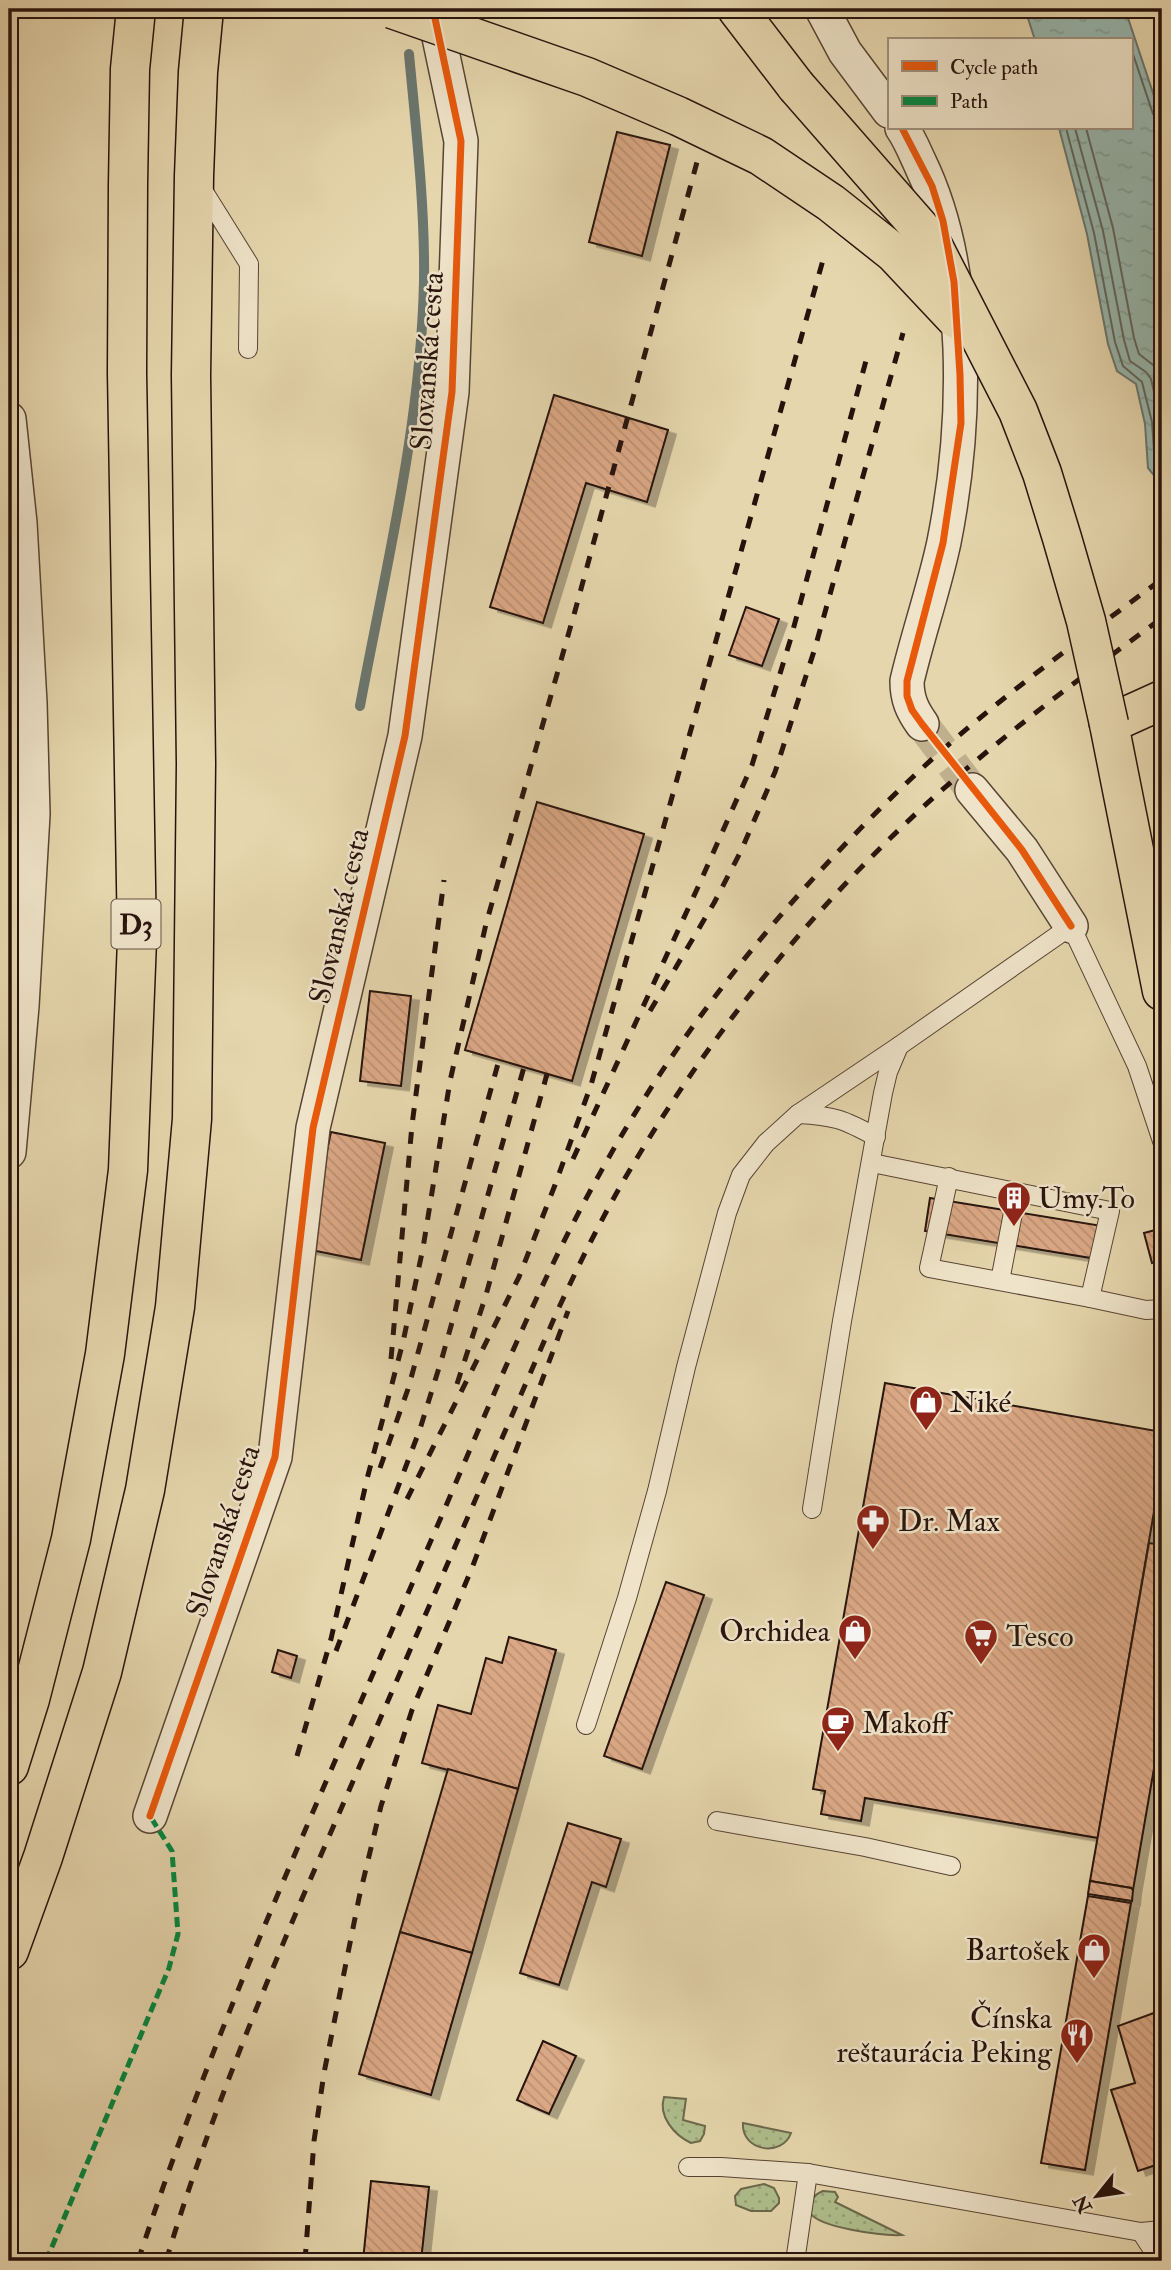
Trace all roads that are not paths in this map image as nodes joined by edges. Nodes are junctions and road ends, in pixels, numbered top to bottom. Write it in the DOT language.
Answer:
graph roads {
  1 [pos="136,9"];
  2 [pos="204,9"];
  3 [pos="392,9"];
  4 [pos="433,9"];
  5 [pos="737,9"];
  6 [pos="822,9"];
  7 [pos="888,110"];
  8 [pos="903,130"];
  9 [pos="194,176"];
  10 [pos="248,348"];
  11 [pos="990,357"];
  12 [pos="9,419"];
  13 [pos="1162,700"];
  14 [pos="922,724"];
  15 [pos="1108,724"];
  16 [pos="972,790"];
  17 [pos="1071,926"];
  18 [pos="1162,991"];
  19 [pos="899,1046"];
  20 [pos="798,1114"];
  21 [pos="876,1137"];
  22 [pos="1162,1141"];
  23 [pos="9,1152"];
  24 [pos="872,1163"];
  25 [pos="949,1177"];
  26 [pos="1017,1192"];
  27 [pos="1000,1281"];
  28 [pos="1090,1298"];
  29 [pos="1162,1309"];
  30 [pos="812,1509"];
  31 [pos="586,1725"];
  32 [pos="9,1766"];
  33 [pos="150,1816"];
  34 [pos="716,1821"];
  35 [pos="951,1866"];
  36 [pos="9,1951"];
  37 [pos="688,2167"];
  38 [pos="807,2173"];
  39 [pos="1162,2230"];
  40 [pos="1141,2232"];
  41 [pos="796,2255"];
  42 [pos="1160,2261"];
  1 -- 32 [label="main road, D3"];
  2 -- 9 [label="main road, D3"];
  3 -- 11 [label="main road, bridge"];
  4 -- 33 [label="street, Slovanská cesta"];
  5 -- 11 [label="main road, bridge"];
  6 -- 7 [label="street"];
  8 -- 14 [label="street"];
  9 -- 10 [label="lane"];
  9 -- 36 [label="main road, D3"];
  11 -- 15 [label="main road, bridge"];
  12 -- 23 [label="street"];
  13 -- 15 [label="main road"];
  15 -- 18 [label="main road"];
  16 -- 17 [label="street"];
  17 -- 19 [label="lane"];
  17 -- 22 [label="lane"];
  19 -- 20 [label="lane"];
  19 -- 21 [label="lane"];
  20 -- 21 [label="lane"];
  20 -- 31 [label="lane"];
  21 -- 24 [label="lane"];
  24 -- 25 [label="lane"];
  24 -- 30 [label="lane"];
  25 -- 26 [label="lane"];
  25 -- 27 [label="lane"];
  26 -- 27 [label="lane"];
  26 -- 28 [label="lane"];
  27 -- 28 [label="lane"];
  28 -- 29 [label="lane"];
  34 -- 35 [label="lane"];
  37 -- 38 [label="lane"];
  38 -- 40 [label="lane"];
  38 -- 41 [label="lane"];
  39 -- 40 [label="lane"];
  40 -- 42 [label="lane"];
}
